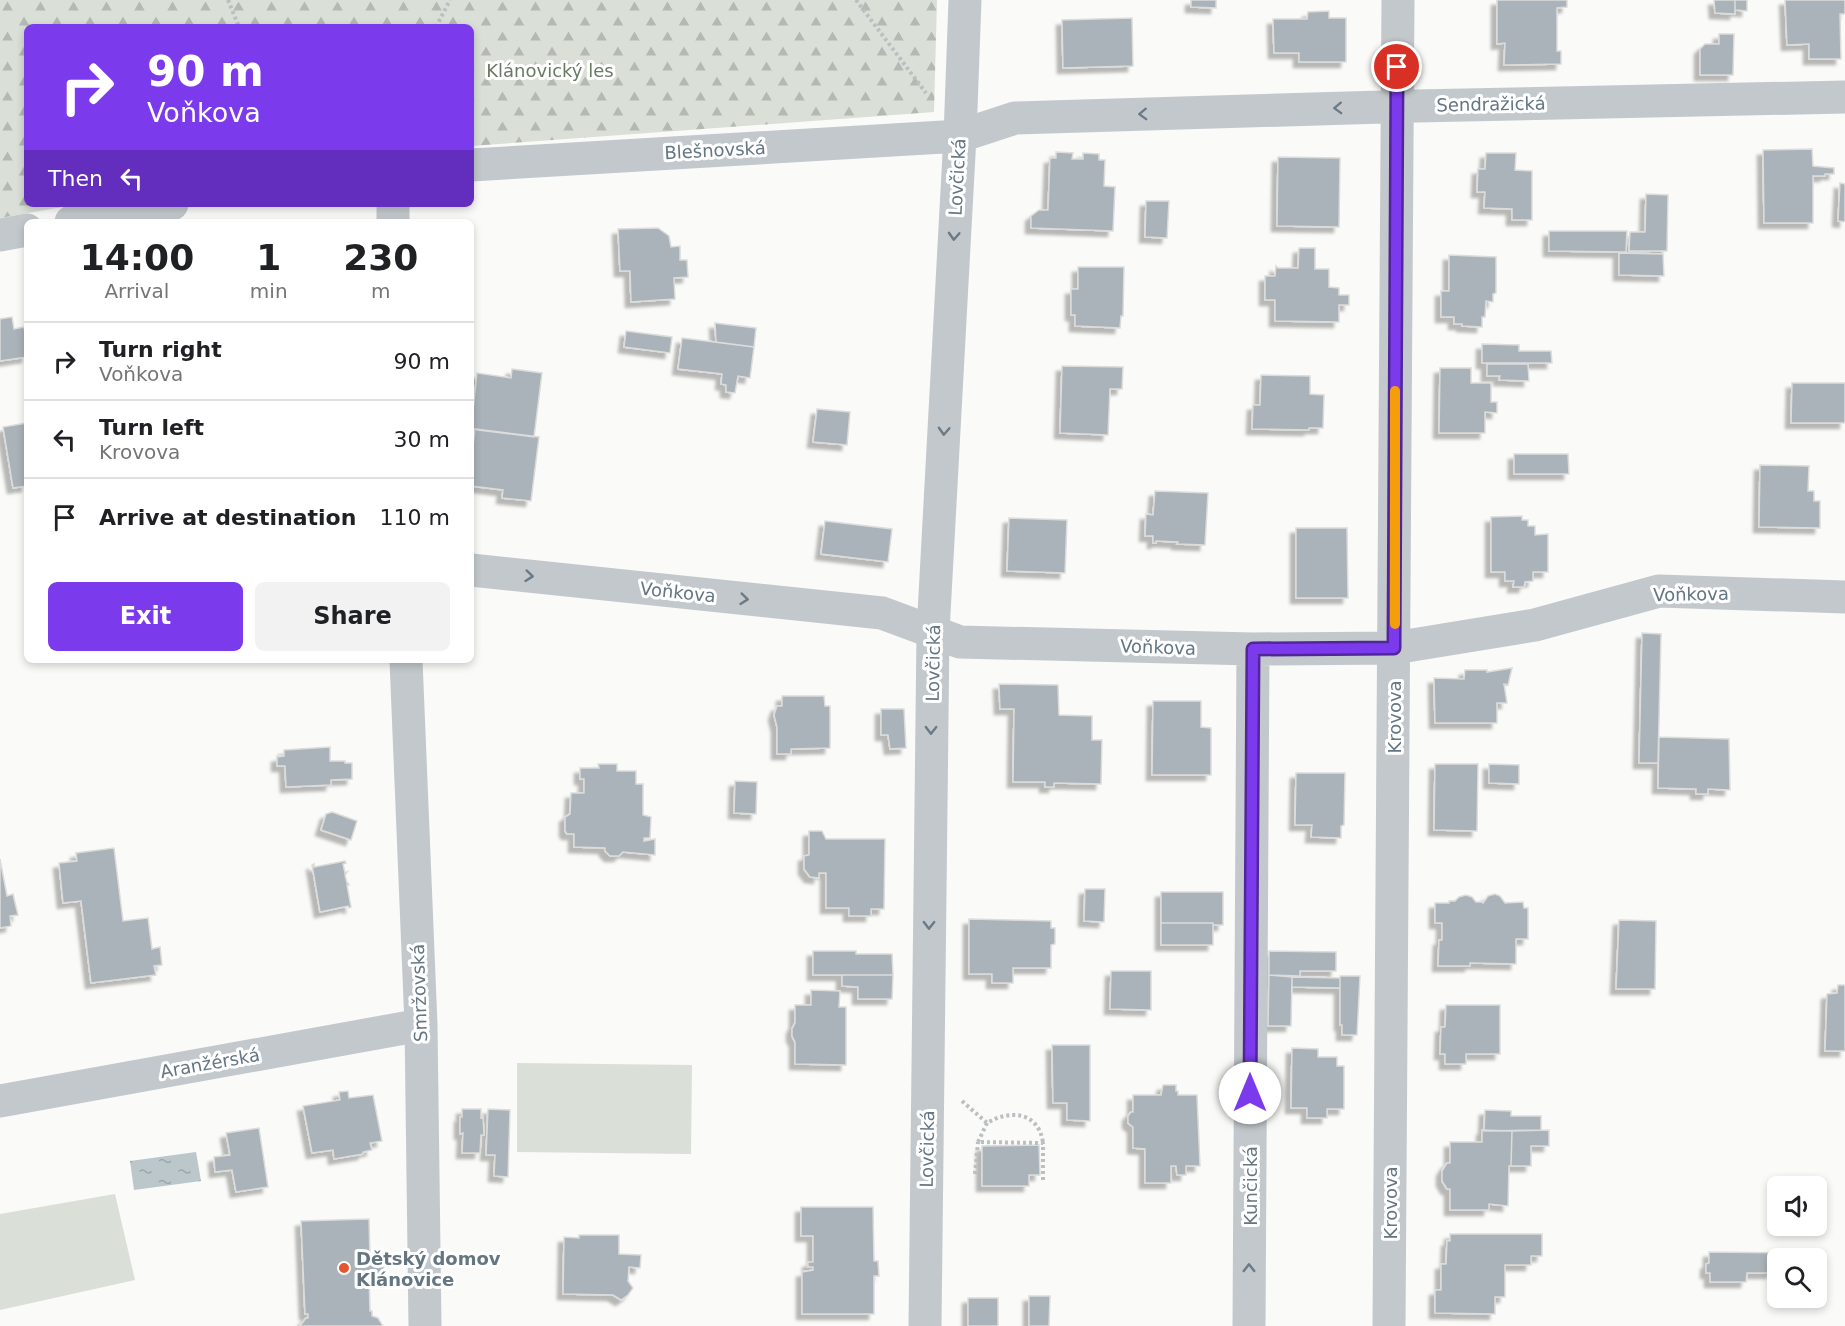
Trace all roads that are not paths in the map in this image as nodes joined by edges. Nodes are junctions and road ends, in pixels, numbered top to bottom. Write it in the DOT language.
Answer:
graph roads {
  1 [pos="965,0"];
  2 [pos="1398,0"];
  3 [pos="1845,97"];
  4 [pos="1396,106"];
  5 [pos="960,136"];
  6 [pos="474,165"];
  7 [pos="155,207"];
  8 [pos="88,219"];
  9 [pos="24,231"];
  10 [pos="0,235"];
  11 [pos="474,570"];
  12 [pos="1845,597"];
  13 [pos="933,632"];
  14 [pos="1394,648"];
  15 [pos="1253,649"];
  16 [pos="406,663"];
  17 [pos="421,1025"];
  18 [pos="0,1101"];
  19 [pos="425,1326"];
  20 [pos="925,1326"];
  21 [pos="1249,1326"];
  22 [pos="1389,1326"];
  1 -- 5 [label="street, Lovčická"];
  2 -- 4 [label="street, Krovova"];
  3 -- 4 [label="street, Sendražická"];
  4 -- 5 [label="street, Sendražická, one-way"];
  4 -- 14 [label="street, Krovova"];
  5 -- 6 [label="street, Blešnovská"];
  5 -- 13 [label="street, Lovčická, one-way"];
  7 -- 8 [label="street"];
  9 -- 10 [label="street"];
  11 -- 13 [label="street, Voňkova, one-way"];
  12 -- 14 [label="street, Voňkova"];
  13 -- 15 [label="street, Voňkova"];
  13 -- 20 [label="street, Lovčická, one-way"];
  14 -- 15 [label="street, Voňkova"];
  14 -- 22 [label="street, Krovova"];
  21 -- 15 [label="street, Kunčická, one-way"];
  16 -- 17 [label="street, Smržovská"];
  17 -- 18 [label="street, Aranžérská"];
  17 -- 19 [label="street, Smržovská"];
}
